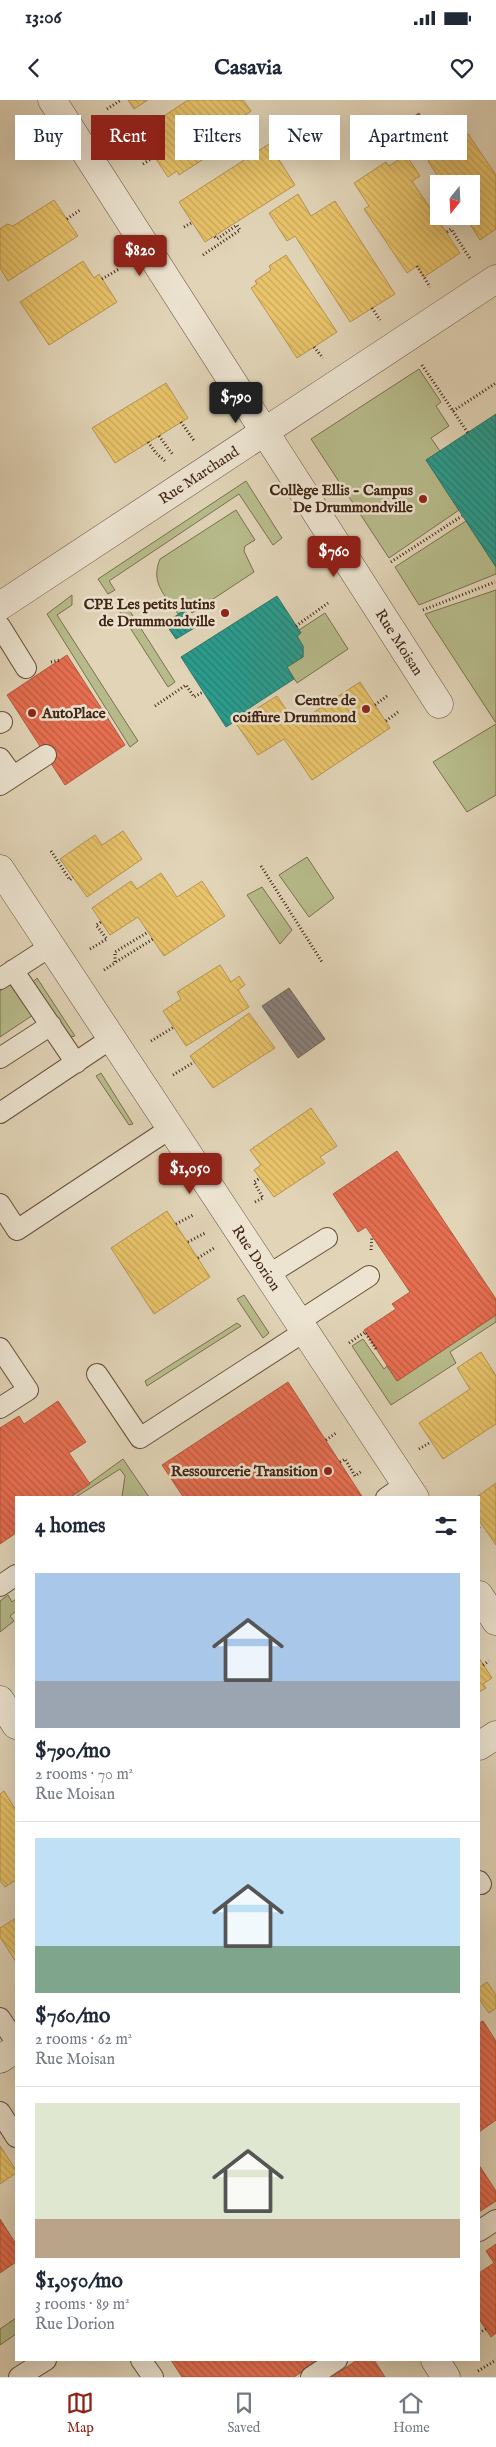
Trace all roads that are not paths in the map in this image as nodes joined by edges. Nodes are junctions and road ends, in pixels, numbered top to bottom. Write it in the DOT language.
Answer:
graph roads {
  1 [pos="52,100"];
  2 [pos="496,279"];
  3 [pos="265,430"];
  4 [pos="0,606"];
  5 [pos="0,626"];
  6 [pos="26,668"];
  7 [pos="439,704"];
  8 [pos="46,755"];
  9 [pos="0,758"];
  10 [pos="6,780"];
  11 [pos="2,874"];
  12 [pos="51,946"];
  13 [pos="6,974"];
  14 [pos="51,1026"];
  15 [pos="112,1038"];
  16 [pos="0,1058"];
  17 [pos="76,1063"];
  18 [pos="0,1113"];
  19 [pos="171,1128"];
  20 [pos="0,1204"];
  21 [pos="327,1238"];
  22 [pos="268,1275"];
  23 [pos="369,1276"];
  24 [pos="302,1326"];
  25 [pos="0,1348"];
  26 [pos="97,1374"];
  27 [pos="0,1408"];
  28 [pos="402,1493"];
  29 [pos="15,1576"];
  30 [pos="0,1586"];
  31 [pos="480,1597"];
  32 [pos="496,1621"];
  33 [pos="496,1735"];
  34 [pos="480,1745"];
  35 [pos="0,2018"];
  36 [pos="15,2040"];
  37 [pos="15,2050"];
  38 [pos="0,2059"];
  39 [pos="0,2112"];
  40 [pos="15,2135"];
  41 [pos="496,2220"];
  42 [pos="480,2230"];
  43 [pos="44,2361"];
  44 [pos="142,2361"];
  45 [pos="335,2361"];
  46 [pos="436,2361"];
  47 [pos="19,2377"];
  48 [pos="153,2377"];
  49 [pos="311,2377"];
  50 [pos="446,2377"];
  1 -- 3 [label="street, Rue Moisan"];
  2 -- 3 [label="street, Rue Marchand"];
  3 -- 4 [label="street, Rue Marchand"];
  3 -- 7 [label="street, Rue Moisan"];
  5 -- 6 [label="lane"];
  8 -- 10 [label="lane"];
  9 -- 10 [label="lane"];
  11 -- 12 [label="street, Rue Dorion"];
  12 -- 13 [label="lane"];
  12 -- 15 [label="street, Rue Dorion"];
  13 -- 14 [label="lane"];
  14 -- 16 [label="lane"];
  14 -- 17 [label="lane"];
  15 -- 17 [label="lane"];
  15 -- 19 [label="street, Rue Dorion"];
  17 -- 18 [label="lane"];
  19 -- 20 [label="lane"];
  19 -- 22 [label="street, Rue Dorion"];
  21 -- 22 [label="lane"];
  22 -- 24 [label="street, Rue Dorion"];
  23 -- 24 [label="lane"];
  24 -- 26 [label="lane"];
  24 -- 28 [label="street, Rue Dorion"];
  25 -- 27 [label="lane"];
  29 -- 30 [label="lane"];
  31 -- 32 [label="street"];
  33 -- 34 [label="street"];
  35 -- 36 [label="lane"];
  37 -- 38 [label="street"];
  39 -- 40 [label="lane"];
  41 -- 42 [label="lane"];
  43 -- 47 [label="lane"];
  44 -- 48 [label="lane"];
  45 -- 49 [label="lane"];
  46 -- 50 [label="street"];
}
